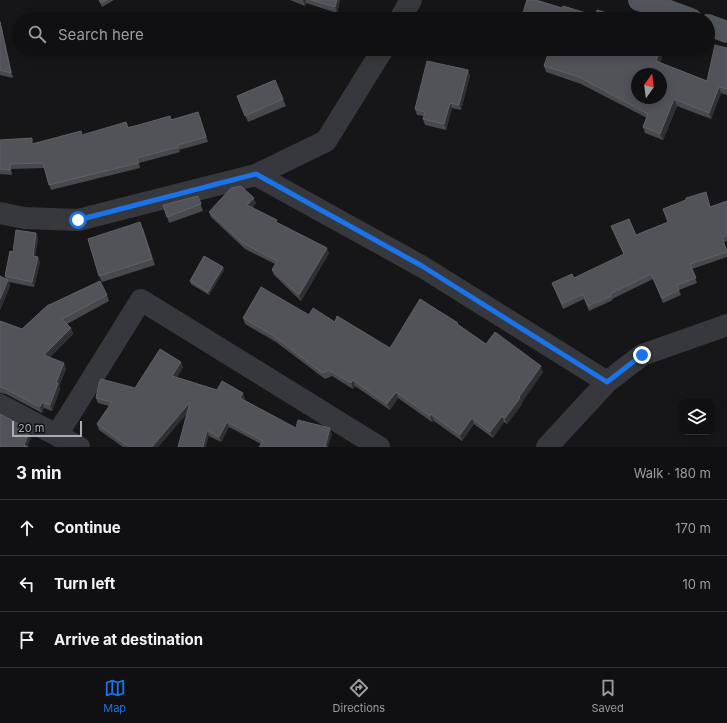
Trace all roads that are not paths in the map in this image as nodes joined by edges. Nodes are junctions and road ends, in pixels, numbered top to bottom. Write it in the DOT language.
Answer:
graph roads {
  1 [pos="411,0"];
  2 [pos="639,0"];
  3 [pos="404,12"];
  4 [pos="672,12"];
  5 [pos="715,28"];
  6 [pos="727,32"];
  7 [pos="379,56"];
  8 [pos="256,174"];
  9 [pos="0,213"];
  10 [pos="727,325"];
  11 [pos="607,382"];
  12 [pos="0,405"];
  13 [pos="57,435"];
  14 [pos="79,447"];
  15 [pos="379,447"];
  16 [pos="546,447"];
  1 -- 3 [label="street"];
  2 -- 4 [label="main road"];
  5 -- 6 [label="main road"];
  7 -- 8 [label="street"];
  8 -- 9 [label="street"];
  8 -- 11 [label="street"];
  10 -- 11 [label="street"];
  11 -- 16 [label="street"];
  12 -- 13 [label="street"];
  13 -- 14 [label="street"];
  13 -- 15 [label="street"];
}
